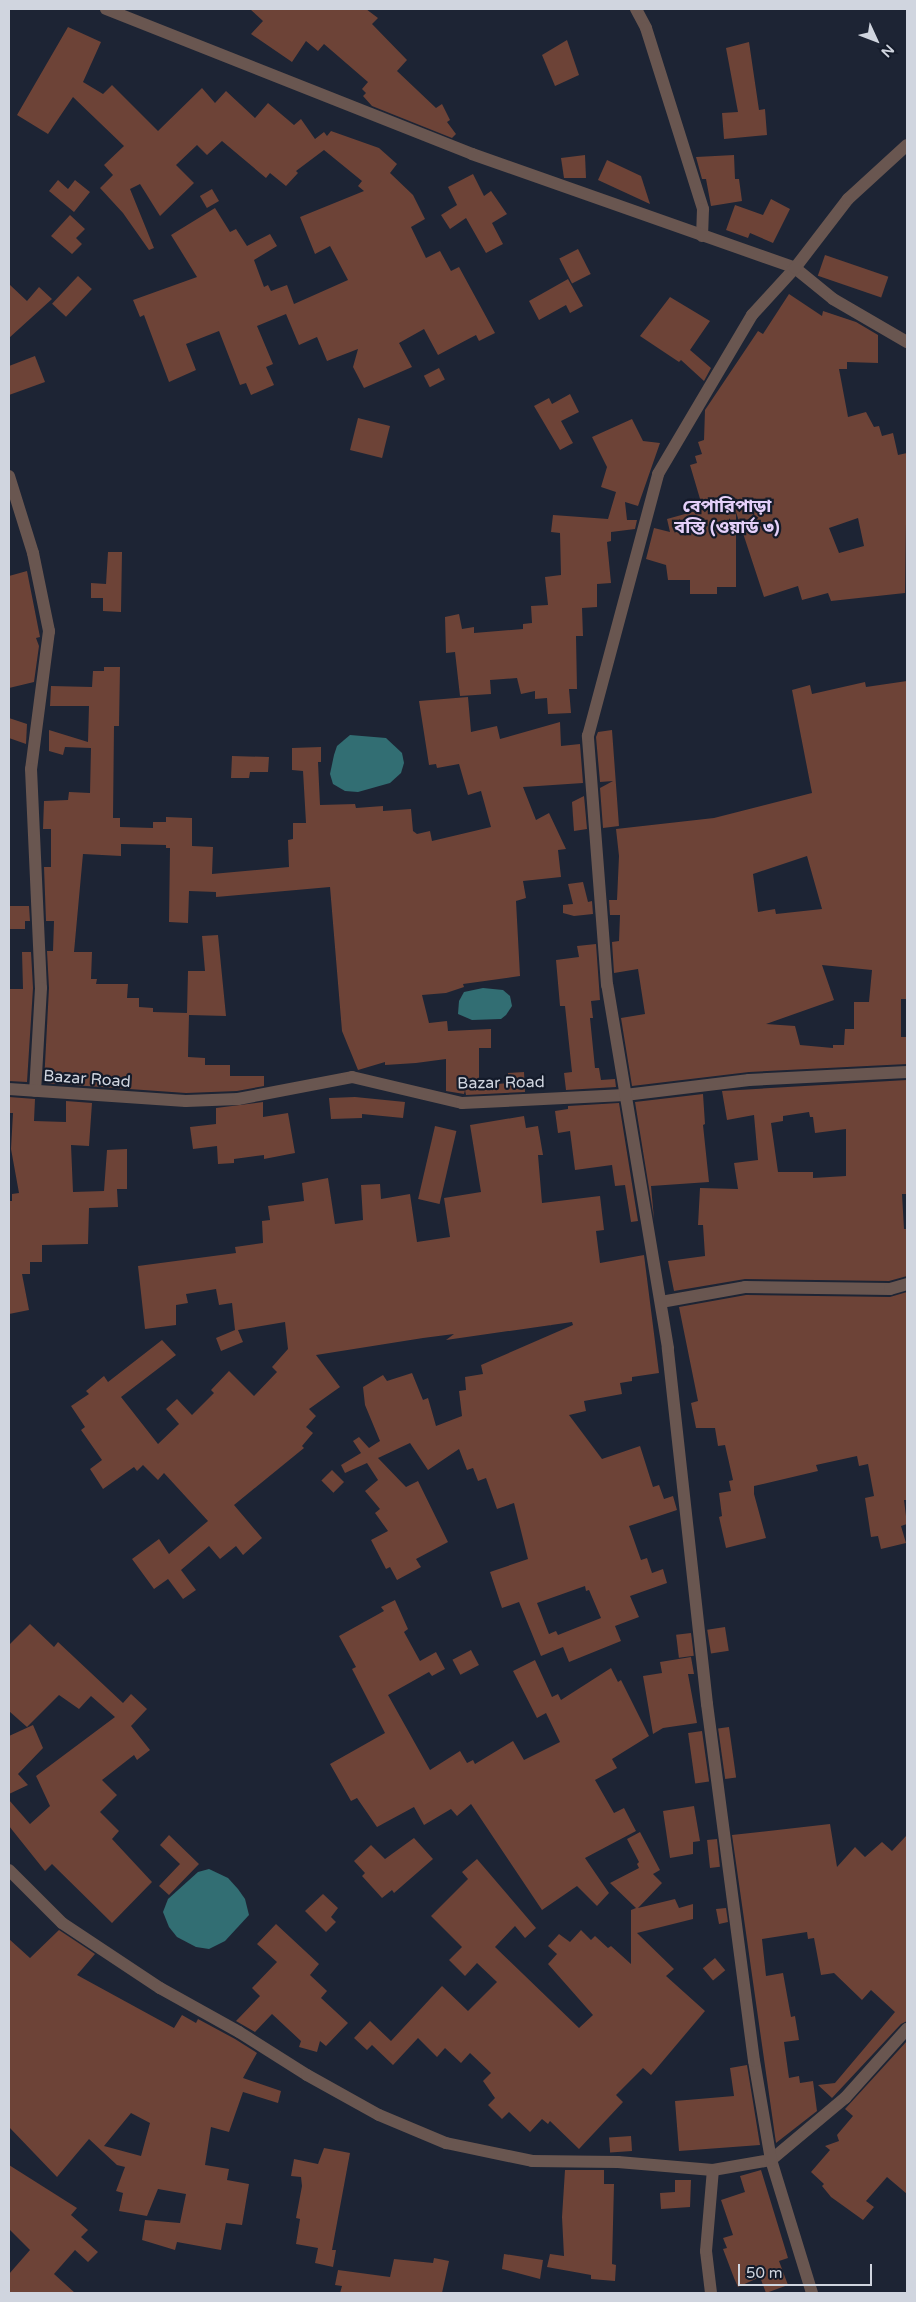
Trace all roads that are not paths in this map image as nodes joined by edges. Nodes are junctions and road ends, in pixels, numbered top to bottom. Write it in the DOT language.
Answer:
graph roads {
  1 [pos="106,9"];
  2 [pos="636,9"];
  3 [pos="907,145"];
  4 [pos="702,236"];
  5 [pos="795,268"];
  6 [pos="907,342"];
  7 [pos="9,476"];
  8 [pos="907,1072"];
  9 [pos="9,1089"];
  10 [pos="35,1091"];
  11 [pos="625,1094"];
  12 [pos="907,1284"];
  13 [pos="661,1302"];
  14 [pos="9,1870"];
  15 [pos="907,2029"];
  16 [pos="771,2160"];
  17 [pos="713,2170"];
  18 [pos="711,2293"];
  19 [pos="812,2293"];
  1 -- 4 [label="street"];
  2 -- 4 [label="street"];
  3 -- 5 [label="street"];
  4 -- 5 [label="street"];
  5 -- 6 [label="street"];
  5 -- 11 [label="street"];
  7 -- 10 [label="street"];
  8 -- 11 [label="street, Bazar Road"];
  9 -- 10 [label="street, Bazar Road"];
  10 -- 11 [label="street, Bazar Road"];
  11 -- 13 [label="street"];
  12 -- 13 [label="street"];
  13 -- 16 [label="street"];
  14 -- 17 [label="street"];
  15 -- 16 [label="street"];
  16 -- 17 [label="street"];
  16 -- 19 [label="street"];
  17 -- 18 [label="street"];
}
